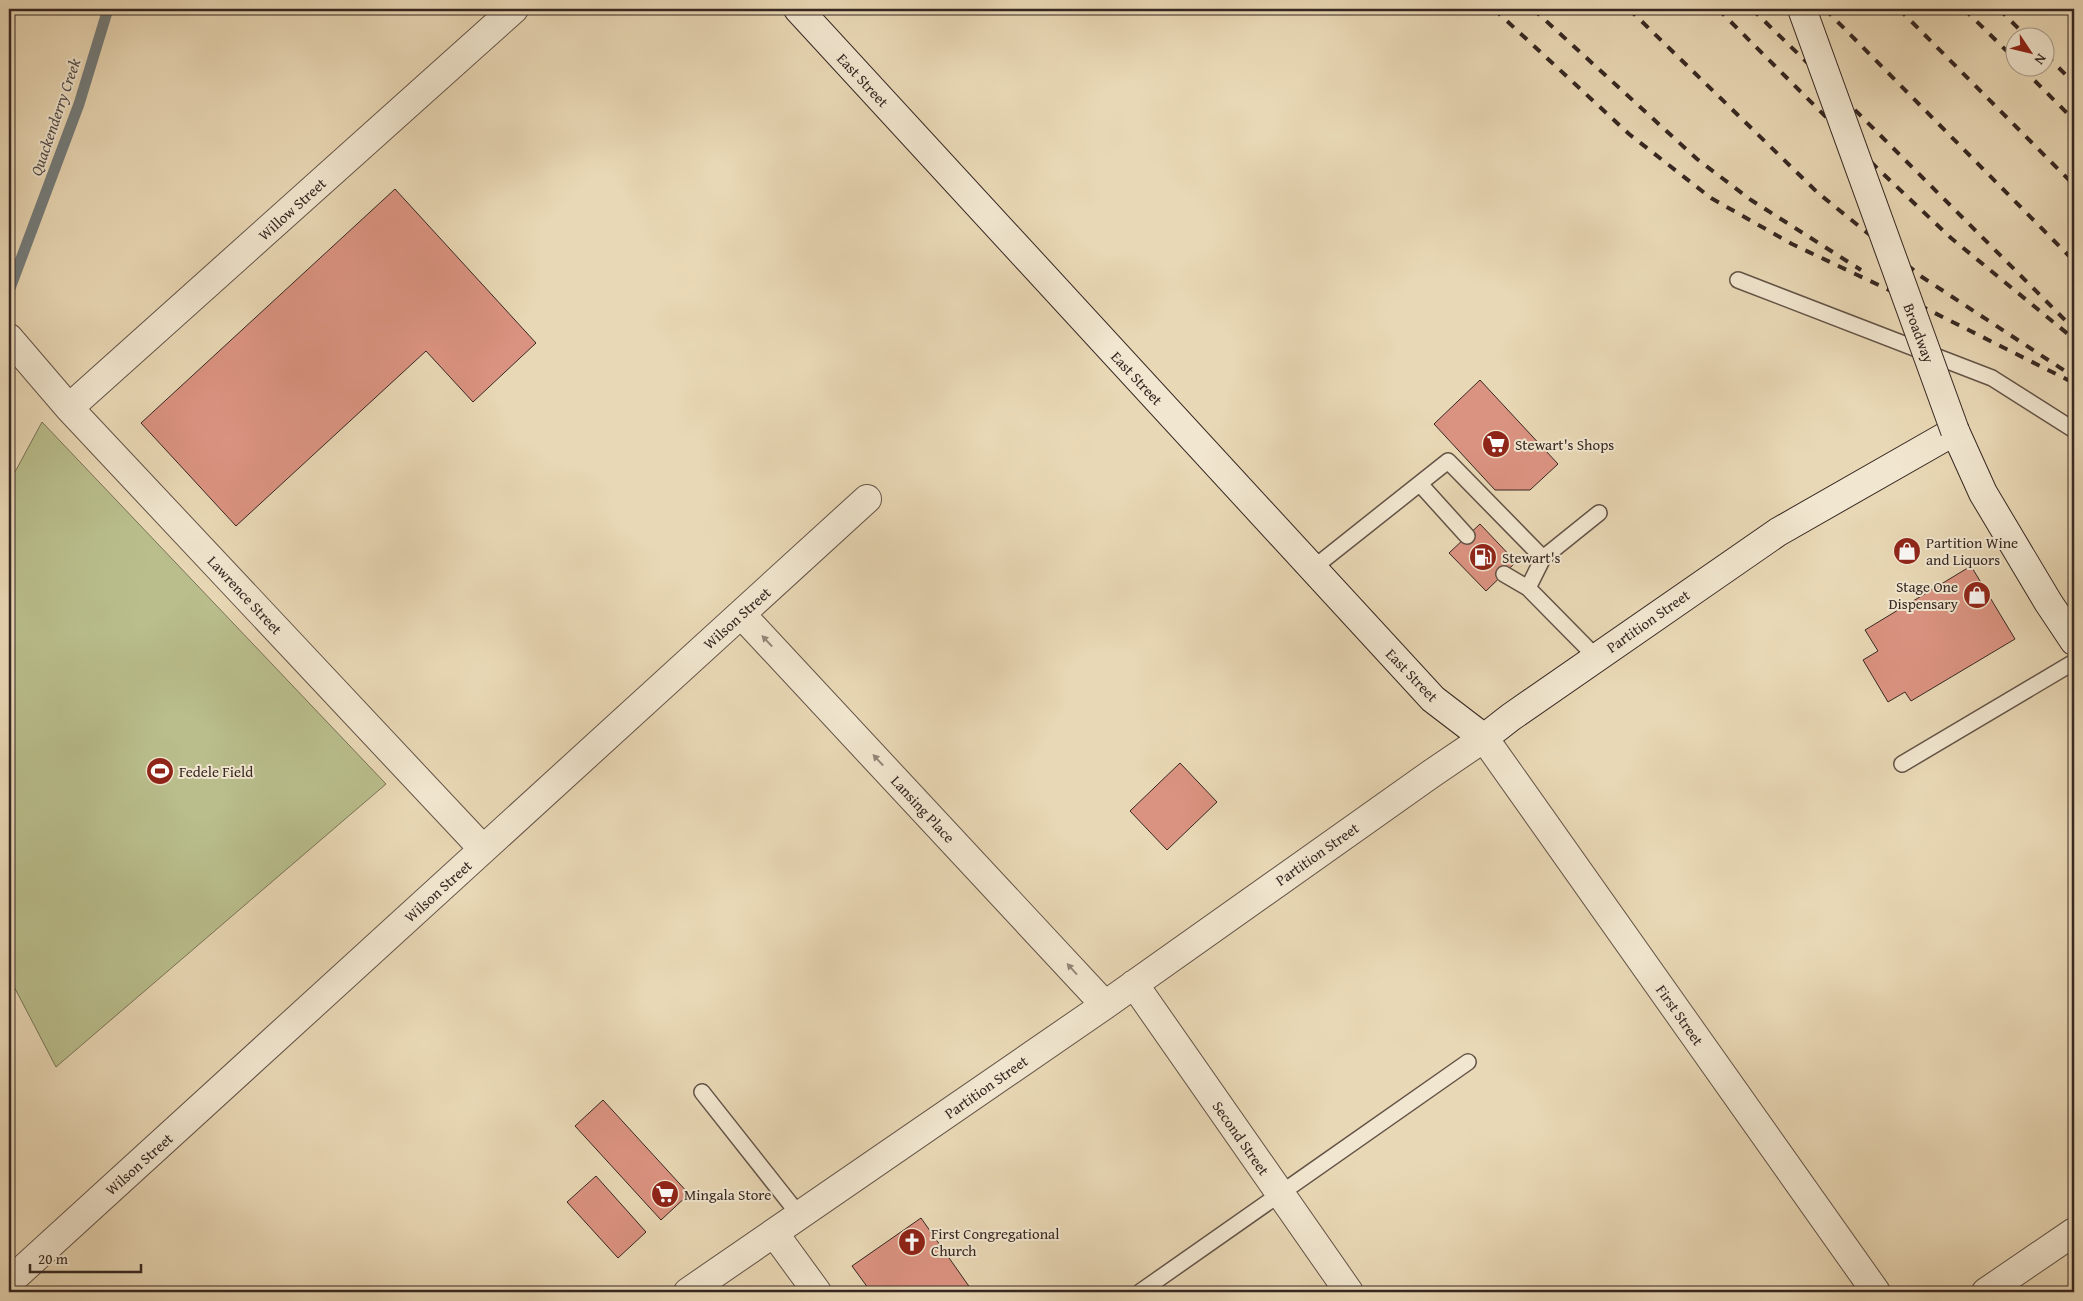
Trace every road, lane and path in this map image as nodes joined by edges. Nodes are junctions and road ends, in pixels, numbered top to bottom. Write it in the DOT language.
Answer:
graph roads {
  1 [pos="514,9"];
  2 [pos="798,9"];
  3 [pos="1802,9"];
  4 [pos="1738,280"];
  5 [pos="9,338"];
  6 [pos="69,408"];
  7 [pos="2074,430"];
  8 [pos="1955,431"];
  9 [pos="1420,484"];
  10 [pos="867,499"];
  11 [pos="1599,512"];
  12 [pos="1467,536"];
  13 [pos="1543,558"];
  14 [pos="1312,569"];
  15 [pos="1504,574"];
  16 [pos="1528,588"];
  17 [pos="741,614"];
  18 [pos="2074,641"];
  19 [pos="1596,657"];
  20 [pos="2074,662"];
  21 [pos="1484,738"];
  22 [pos="1902,764"];
  23 [pos="484,849"];
  24 [pos="1134,984"];
  25 [pos="1105,1005"];
  26 [pos="1468,1062"];
  27 [pos="702,1092"];
  28 [pos="1280,1193"];
  29 [pos="800,1216"];
  30 [pos="2074,1232"];
  31 [pos="774,1233"];
  32 [pos="9,1282"];
  33 [pos="688,1292"];
  34 [pos="817,1292"];
  35 [pos="1140,1292"];
  36 [pos="1349,1292"];
  37 [pos="1876,1292"];
  38 [pos="1986,1292"];
  1 -- 6 [label="street, Willow Street"];
  2 -- 14 [label="street, East Street"];
  3 -- 8 [label="street, Broadway, bridge"];
  4 -- 7 [label="lane"];
  5 -- 6 [label="street, Lawrence Street"];
  6 -- 23 [label="street, Lawrence Street"];
  8 -- 18 [label="street, Broadway"];
  8 -- 19 [label="street, Partition Street"];
  9 -- 12 [label="lane"];
  9 -- 13 [label="lane"];
  9 -- 14 [label="lane"];
  10 -- 17 [label="street, Wilson Street"];
  11 -- 13 [label="lane"];
  13 -- 16 [label="lane"];
  14 -- 21 [label="street, East Street"];
  15 -- 16 [label="lane"];
  16 -- 19 [label="lane"];
  17 -- 23 [label="street, Wilson Street"];
  25 -- 17 [label="street, Lansing Place, one-way"];
  19 -- 21 [label="street, Partition Street"];
  20 -- 22 [label="lane"];
  21 -- 24 [label="street, Partition Street"];
  21 -- 37 [label="street, First Street"];
  23 -- 32 [label="street, Wilson Street"];
  24 -- 25 [label="street, Partition Street"];
  24 -- 28 [label="street, Second Street"];
  25 -- 29 [label="street, Partition Street"];
  26 -- 28 [label="lane"];
  27 -- 29 [label="lane"];
  28 -- 35 [label="lane"];
  28 -- 36 [label="street, Second Street"];
  29 -- 31 [label="street, Partition Street"];
  30 -- 38 [label="street"];
  31 -- 33 [label="street, Partition Street"];
  31 -- 34 [label="street"];
}
